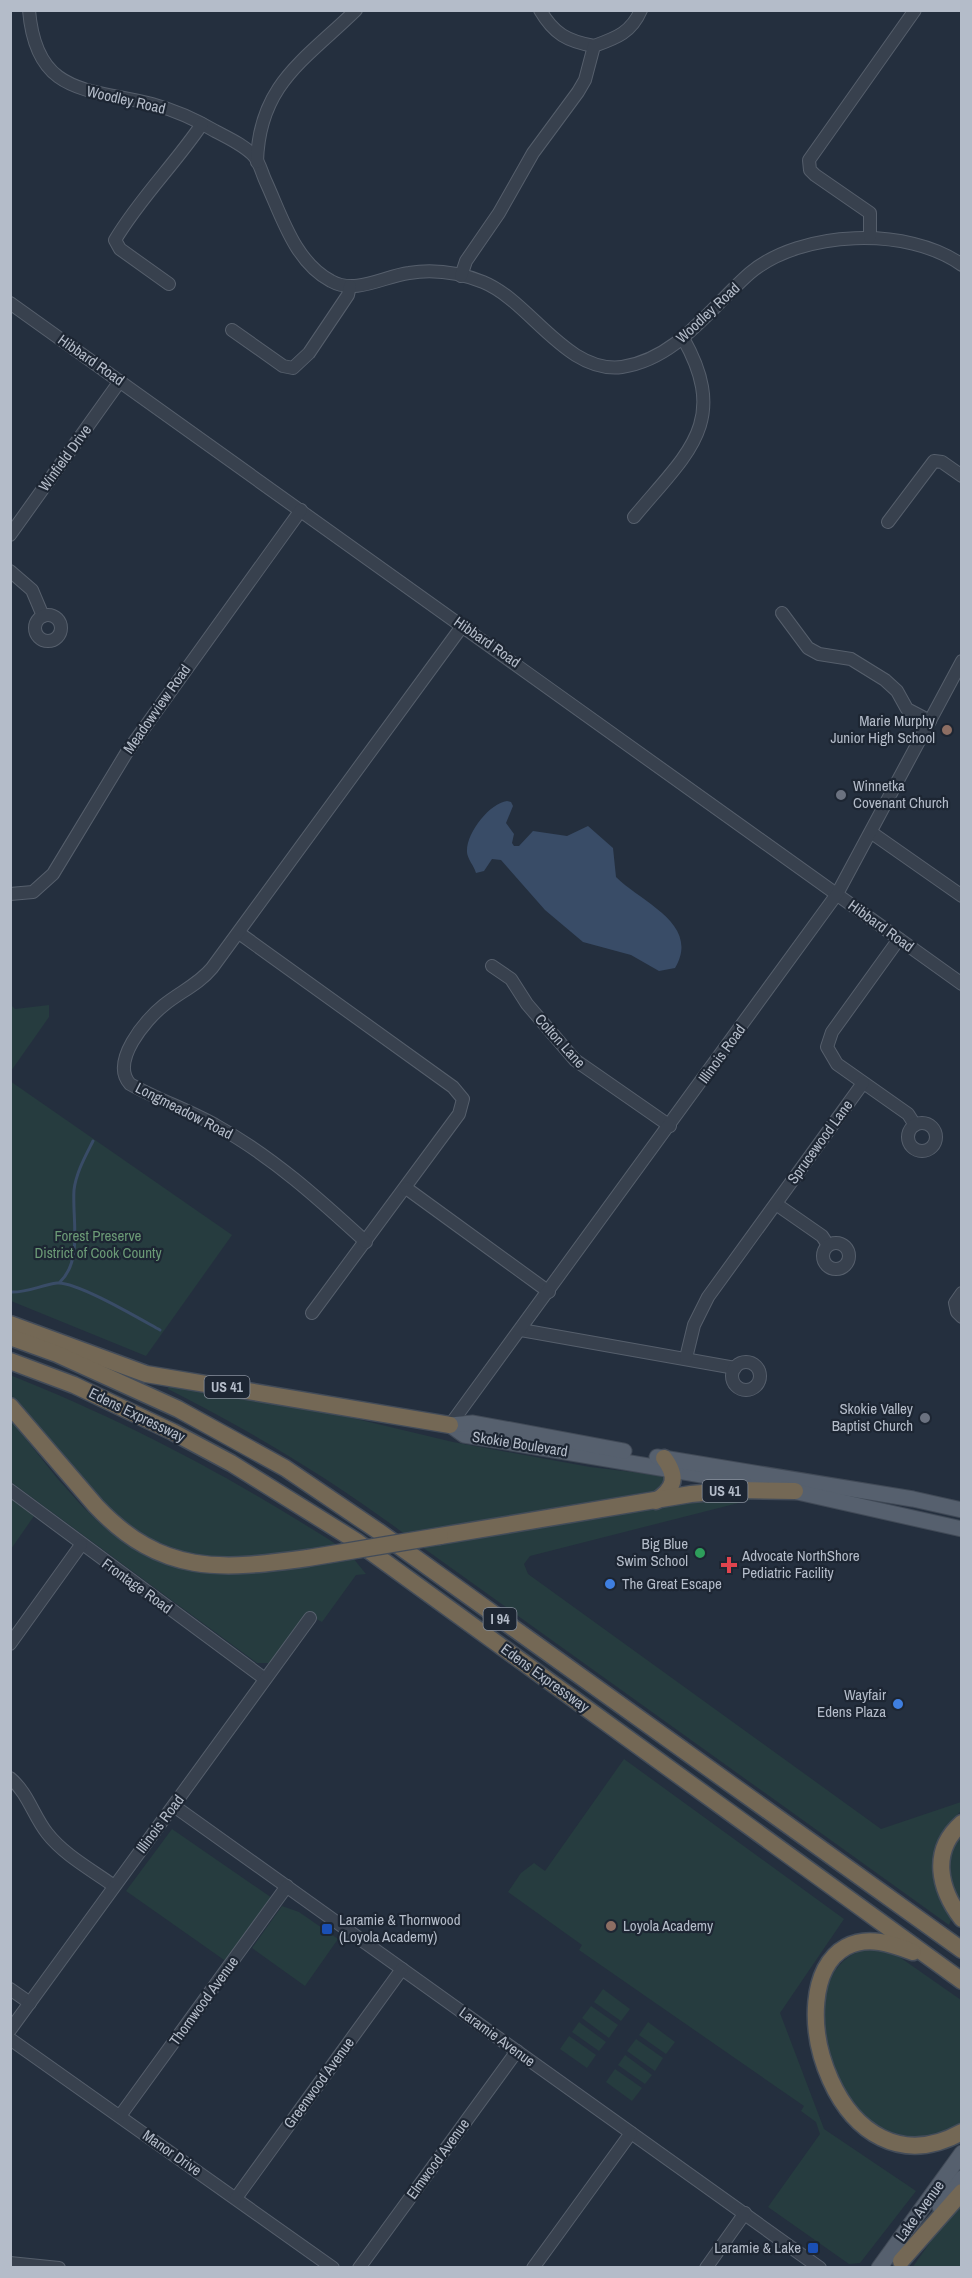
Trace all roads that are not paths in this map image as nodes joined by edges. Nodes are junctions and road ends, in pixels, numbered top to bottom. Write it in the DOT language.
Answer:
graph roads {
  1 [pos="29,10"];
  2 [pos="356,10"];
  3 [pos="540,10"];
  4 [pos="641,10"];
  5 [pos="915,10"];
  6 [pos="594,46"];
  7 [pos="202,123"];
  8 [pos="257,162"];
  9 [pos="870,237"];
  10 [pos="962,265"];
  11 [pos="461,276"];
  12 [pos="169,284"];
  13 [pos="350,286"];
  14 [pos="10,303"];
  15 [pos="232,330"];
  16 [pos="683,338"];
  17 [pos="120,381"];
  18 [pos="962,476"];
  19 [pos="301,510"];
  20 [pos="634,517"];
  21 [pos="888,522"];
  22 [pos="10,535"];
  23 [pos="10,571"];
  24 [pos="782,613"];
  25 [pos="43,616"];
  26 [pos="462,625"];
  27 [pos="962,661"];
  28 [pos="930,721"];
  29 [pos="872,833"];
  30 [pos="10,894"];
  31 [pos="837,894"];
  32 [pos="962,896"];
  33 [pos="238,933"];
  34 [pos="899,939"];
  35 [pos="492,966"];
  36 [pos="962,984"];
  37 [pos="863,1083"];
  38 [pos="915,1125"];
  39 [pos="670,1126"];
  40 [pos="406,1188"];
  41 [pos="776,1203"];
  42 [pos="366,1242"];
  43 [pos="828,1245"];
  44 [pos="549,1292"];
  45 [pos="962,1293"];
  46 [pos="312,1313"];
  47 [pos="962,1317"];
  48 [pos="10,1324"];
  49 [pos="522,1330"];
  50 [pos="10,1337"];
  51 [pos="686,1358"];
  52 [pos="10,1361"];
  53 [pos="735,1368"];
  54 [pos="10,1406"];
  55 [pos="450,1425"];
  56 [pos="668,1464"];
  57 [pos="10,1490"];
  58 [pos="795,1491"];
  59 [pos="656,1501"];
  60 [pos="962,1510"];
  61 [pos="962,1529"];
  62 [pos="81,1545"];
  63 [pos="310,1618"];
  64 [pos="10,1644"];
  65 [pos="265,1679"];
  66 [pos="10,1778"];
  67 [pos="174,1806"];
  68 [pos="962,1823"];
  69 [pos="114,1886"];
  70 [pos="287,1886"];
  71 [pos="962,1919"];
  72 [pos="962,1950"];
  73 [pos="927,1957"];
  74 [pos="402,1969"];
  75 [pos="962,1981"];
  76 [pos="10,1989"];
  77 [pos="30,2003"];
  78 [pos="10,2030"];
  79 [pos="10,2039"];
  80 [pos="517,2050"];
  81 [pos="120,2116"];
  82 [pos="962,2132"];
  83 [pos="631,2133"];
  84 [pos="962,2154"];
  85 [pos="962,2178"];
  86 [pos="962,2192"];
  87 [pos="236,2198"];
  88 [pos="746,2213"];
  89 [pos="10,2263"];
  90 [pos="898,2264"];
  91 [pos="59,2268"];
  92 [pos="333,2268"];
  93 [pos="359,2268"];
  94 [pos="533,2268"];
  95 [pos="706,2268"];
  96 [pos="820,2268"];
  97 [pos="879,2268"];
  1 -- 7 [label="street, Woodley Road"];
  2 -- 8 [label="street"];
  3 -- 6 [label="street"];
  4 -- 6 [label="street"];
  5 -- 9 [label="street"];
  6 -- 11 [label="street"];
  7 -- 8 [label="street, Woodley Road"];
  7 -- 12 [label="street"];
  8 -- 13 [label="street, Woodley Road"];
  9 -- 10 [label="street, Woodley Road"];
  9 -- 16 [label="street, Woodley Road"];
  11 -- 13 [label="street, Woodley Road"];
  11 -- 16 [label="street, Woodley Road"];
  13 -- 15 [label="street"];
  14 -- 17 [label="street, Hibbard Road"];
  16 -- 20 [label="street"];
  17 -- 19 [label="street, Hibbard Road"];
  17 -- 22 [label="street, Winfield Drive"];
  18 -- 21 [label="street"];
  19 -- 26 [label="street, Hibbard Road"];
  19 -- 30 [label="street, Meadowview Road"];
  23 -- 25 [label="street"];
  24 -- 28 [label="street"];
  26 -- 31 [label="street, Hibbard Road"];
  26 -- 33 [label="street, Longmeadow Road"];
  27 -- 28 [label="street, Illinois Road"];
  28 -- 29 [label="street, Illinois Road"];
  29 -- 31 [label="street, Illinois Road"];
  29 -- 32 [label="street"];
  31 -- 34 [label="street, Hibbard Road"];
  31 -- 39 [label="street, Illinois Road"];
  33 -- 40 [label="street"];
  33 -- 42 [label="street, Longmeadow Road"];
  34 -- 36 [label="street, Hibbard Road"];
  34 -- 37 [label="street"];
  35 -- 39 [label="street, Colton Lane"];
  37 -- 38 [label="street"];
  37 -- 41 [label="street, Sprucewood Lane"];
  39 -- 44 [label="street, Illinois Road"];
  40 -- 42 [label="street"];
  40 -- 44 [label="street"];
  41 -- 43 [label="street"];
  41 -- 51 [label="street, Sprucewood Lane"];
  42 -- 46 [label="street"];
  44 -- 49 [label="street, Illinois Road"];
  45 -- 47 [label="street"];
  48 -- 55 [label="highway, US 41"];
  49 -- 51 [label="street"];
  49 -- 55 [label="street, Illinois Road"];
  50 -- 72 [label="highway, Edens Expressway / I 94"];
  51 -- 53 [label="street"];
  52 -- 73 [label="highway, Edens Expressway / I 94"];
  54 -- 59 [label="highway, US 41, bridge"];
  55 -- 56 [label="main road, Skokie Boulevard / US 41"];
  56 -- 58 [label="main road, Skokie Boulevard / US 41"];
  56 -- 59 [label="highway"];
  56 -- 60 [label="main road, Skokie Boulevard / US 41"];
  57 -- 62 [label="street, Frontage Road"];
  58 -- 59 [label="highway, US 41"];
  58 -- 61 [label="main road, Skokie Boulevard / US 41"];
  62 -- 64 [label="street"];
  62 -- 65 [label="street, Frontage Road"];
  63 -- 65 [label="street, Illinois Road"];
  65 -- 67 [label="street, Illinois Road"];
  66 -- 69 [label="street"];
  67 -- 69 [label="street, Illinois Road"];
  67 -- 70 [label="street, Laramie Avenue"];
  68 -- 71 [label="highway"];
  69 -- 77 [label="street, Illinois Road"];
  70 -- 74 [label="street, Laramie Avenue"];
  70 -- 81 [label="street, Thornwood Avenue"];
  73 -- 75 [label="highway, Edens Expressway / I 94"];
  73 -- 82 [label="highway"];
  74 -- 80 [label="street, Laramie Avenue"];
  74 -- 87 [label="street, Greenwood Avenue"];
  76 -- 77 [label="street"];
  77 -- 78 [label="street, Illinois Road"];
  79 -- 81 [label="street, Manor Drive"];
  80 -- 83 [label="street, Laramie Avenue"];
  80 -- 93 [label="street, Elmwood Avenue"];
  81 -- 87 [label="street, Manor Drive"];
  83 -- 88 [label="street, Laramie Avenue"];
  83 -- 94 [label="street"];
  84 -- 97 [label="main road, Lake Avenue"];
  85 -- 90 [label="main road, Lake Avenue"];
  86 -- 90 [label="highway"];
  87 -- 92 [label="street, Manor Drive"];
  88 -- 95 [label="street"];
  88 -- 96 [label="street, Laramie Avenue"];
  89 -- 91 [label="street"];
}
